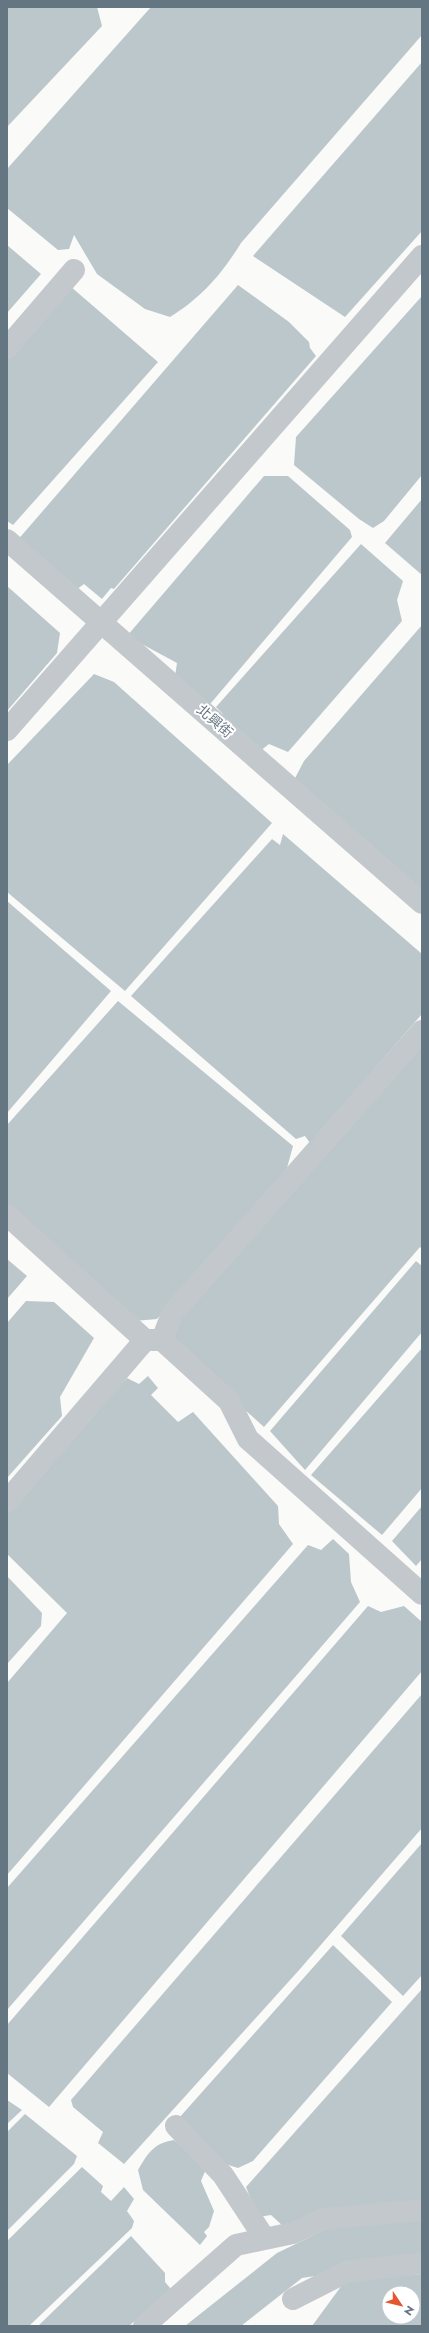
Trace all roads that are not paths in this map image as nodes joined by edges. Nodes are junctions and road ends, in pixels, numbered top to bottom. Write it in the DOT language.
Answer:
graph roads {
  1 [pos="422,256"];
  2 [pos="74,270"];
  3 [pos="7,348"];
  4 [pos="7,540"];
  5 [pos="101,621"];
  6 [pos="7,730"];
  7 [pos="422,903"];
  8 [pos="422,1032"];
  9 [pos="7,1215"];
  10 [pos="154,1340"];
  11 [pos="7,1501"];
  12 [pos="422,1594"];
  13 [pos="176,2126"];
  14 [pos="422,2210"];
  15 [pos="265,2239"];
  16 [pos="422,2262"];
  17 [pos="293,2299"];
  18 [pos="144,2326"];
  1 -- 5 [label="street"];
  2 -- 3 [label="street"];
  4 -- 5 [label="street, 北興街"];
  5 -- 6 [label="street"];
  5 -- 7 [label="street, 北興街"];
  8 -- 10 [label="street"];
  9 -- 10 [label="street"];
  10 -- 11 [label="street"];
  10 -- 12 [label="street"];
  13 -- 15 [label="street"];
  14 -- 15 [label="street"];
  15 -- 18 [label="street"];
  16 -- 17 [label="street"];
}
